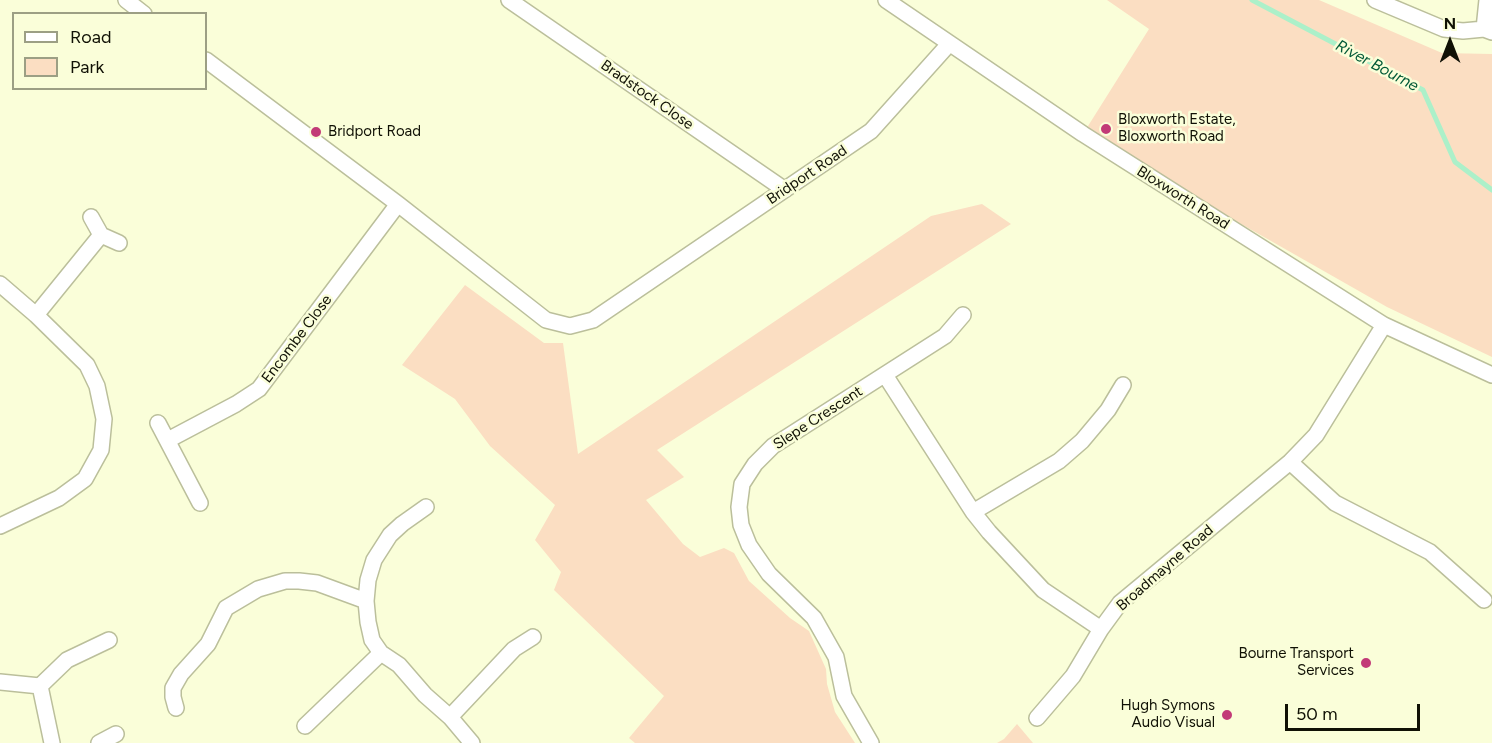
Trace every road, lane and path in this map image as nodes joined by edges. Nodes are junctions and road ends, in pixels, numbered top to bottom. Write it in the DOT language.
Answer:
graph roads {
  1 [pos="126,0"];
  2 [pos="509,0"];
  3 [pos="886,0"];
  4 [pos="1375,0"];
  5 [pos="1487,0"];
  6 [pos="141,12"];
  7 [pos="1488,30"];
  8 [pos="949,44"];
  9 [pos="207,61"];
  10 [pos="785,190"];
  11 [pos="398,204"];
  12 [pos="92,218"];
  13 [pos="101,235"];
  14 [pos="119,243"];
  15 [pos="0,284"];
  16 [pos="36,315"];
  17 [pos="963,315"];
  18 [pos="1384,325"];
  19 [pos="885,375"];
  20 [pos="1492,375"];
  21 [pos="1123,385"];
  22 [pos="158,423"];
  23 [pos="168,440"];
  24 [pos="1290,462"];
  25 [pos="200,503"];
  26 [pos="426,507"];
  27 [pos="973,512"];
  28 [pos="0,526"];
  29 [pos="1484,600"];
  30 [pos="366,601"];
  31 [pos="1101,629"];
  32 [pos="532,637"];
  33 [pos="109,640"];
  34 [pos="381,653"];
  35 [pos="0,682"];
  36 [pos="40,686"];
  37 [pos="176,708"];
  38 [pos="450,717"];
  39 [pos="1037,718"];
  40 [pos="305,726"];
  41 [pos="116,734"];
  42 [pos="52,743"];
  43 [pos="99,743"];
  44 [pos="472,743"];
  45 [pos="871,743"];
  1 -- 6 [label="street"];
  2 -- 10 [label="street, Bradstock Close"];
  3 -- 8 [label="street, Bloxworth Road"];
  4 -- 7 [label="street"];
  5 -- 7 [label="street"];
  8 -- 10 [label="street, Bridport Road"];
  8 -- 18 [label="street, Bloxworth Road"];
  9 -- 11 [label="street, Bridport Road"];
  10 -- 11 [label="street, Bridport Road"];
  11 -- 23 [label="street, Encombe Close"];
  12 -- 13 [label="street"];
  13 -- 14 [label="street"];
  13 -- 16 [label="street"];
  15 -- 16 [label="street"];
  16 -- 28 [label="street"];
  17 -- 19 [label="street, Slepe Crescent"];
  18 -- 20 [label="street, Bloxworth Road"];
  18 -- 24 [label="street, Broadmayne Road"];
  19 -- 27 [label="street"];
  19 -- 45 [label="street, Slepe Crescent"];
  21 -- 27 [label="street"];
  22 -- 23 [label="street"];
  23 -- 25 [label="street"];
  24 -- 29 [label="street"];
  24 -- 31 [label="street, Broadmayne Road"];
  26 -- 30 [label="street"];
  27 -- 31 [label="street"];
  30 -- 34 [label="street"];
  30 -- 37 [label="street"];
  31 -- 39 [label="street, Broadmayne Road"];
  32 -- 38 [label="street"];
  33 -- 36 [label="street"];
  34 -- 38 [label="street"];
  34 -- 40 [label="street"];
  35 -- 36 [label="street"];
  36 -- 42 [label="street"];
  38 -- 44 [label="street"];
  41 -- 43 [label="street"];
}
